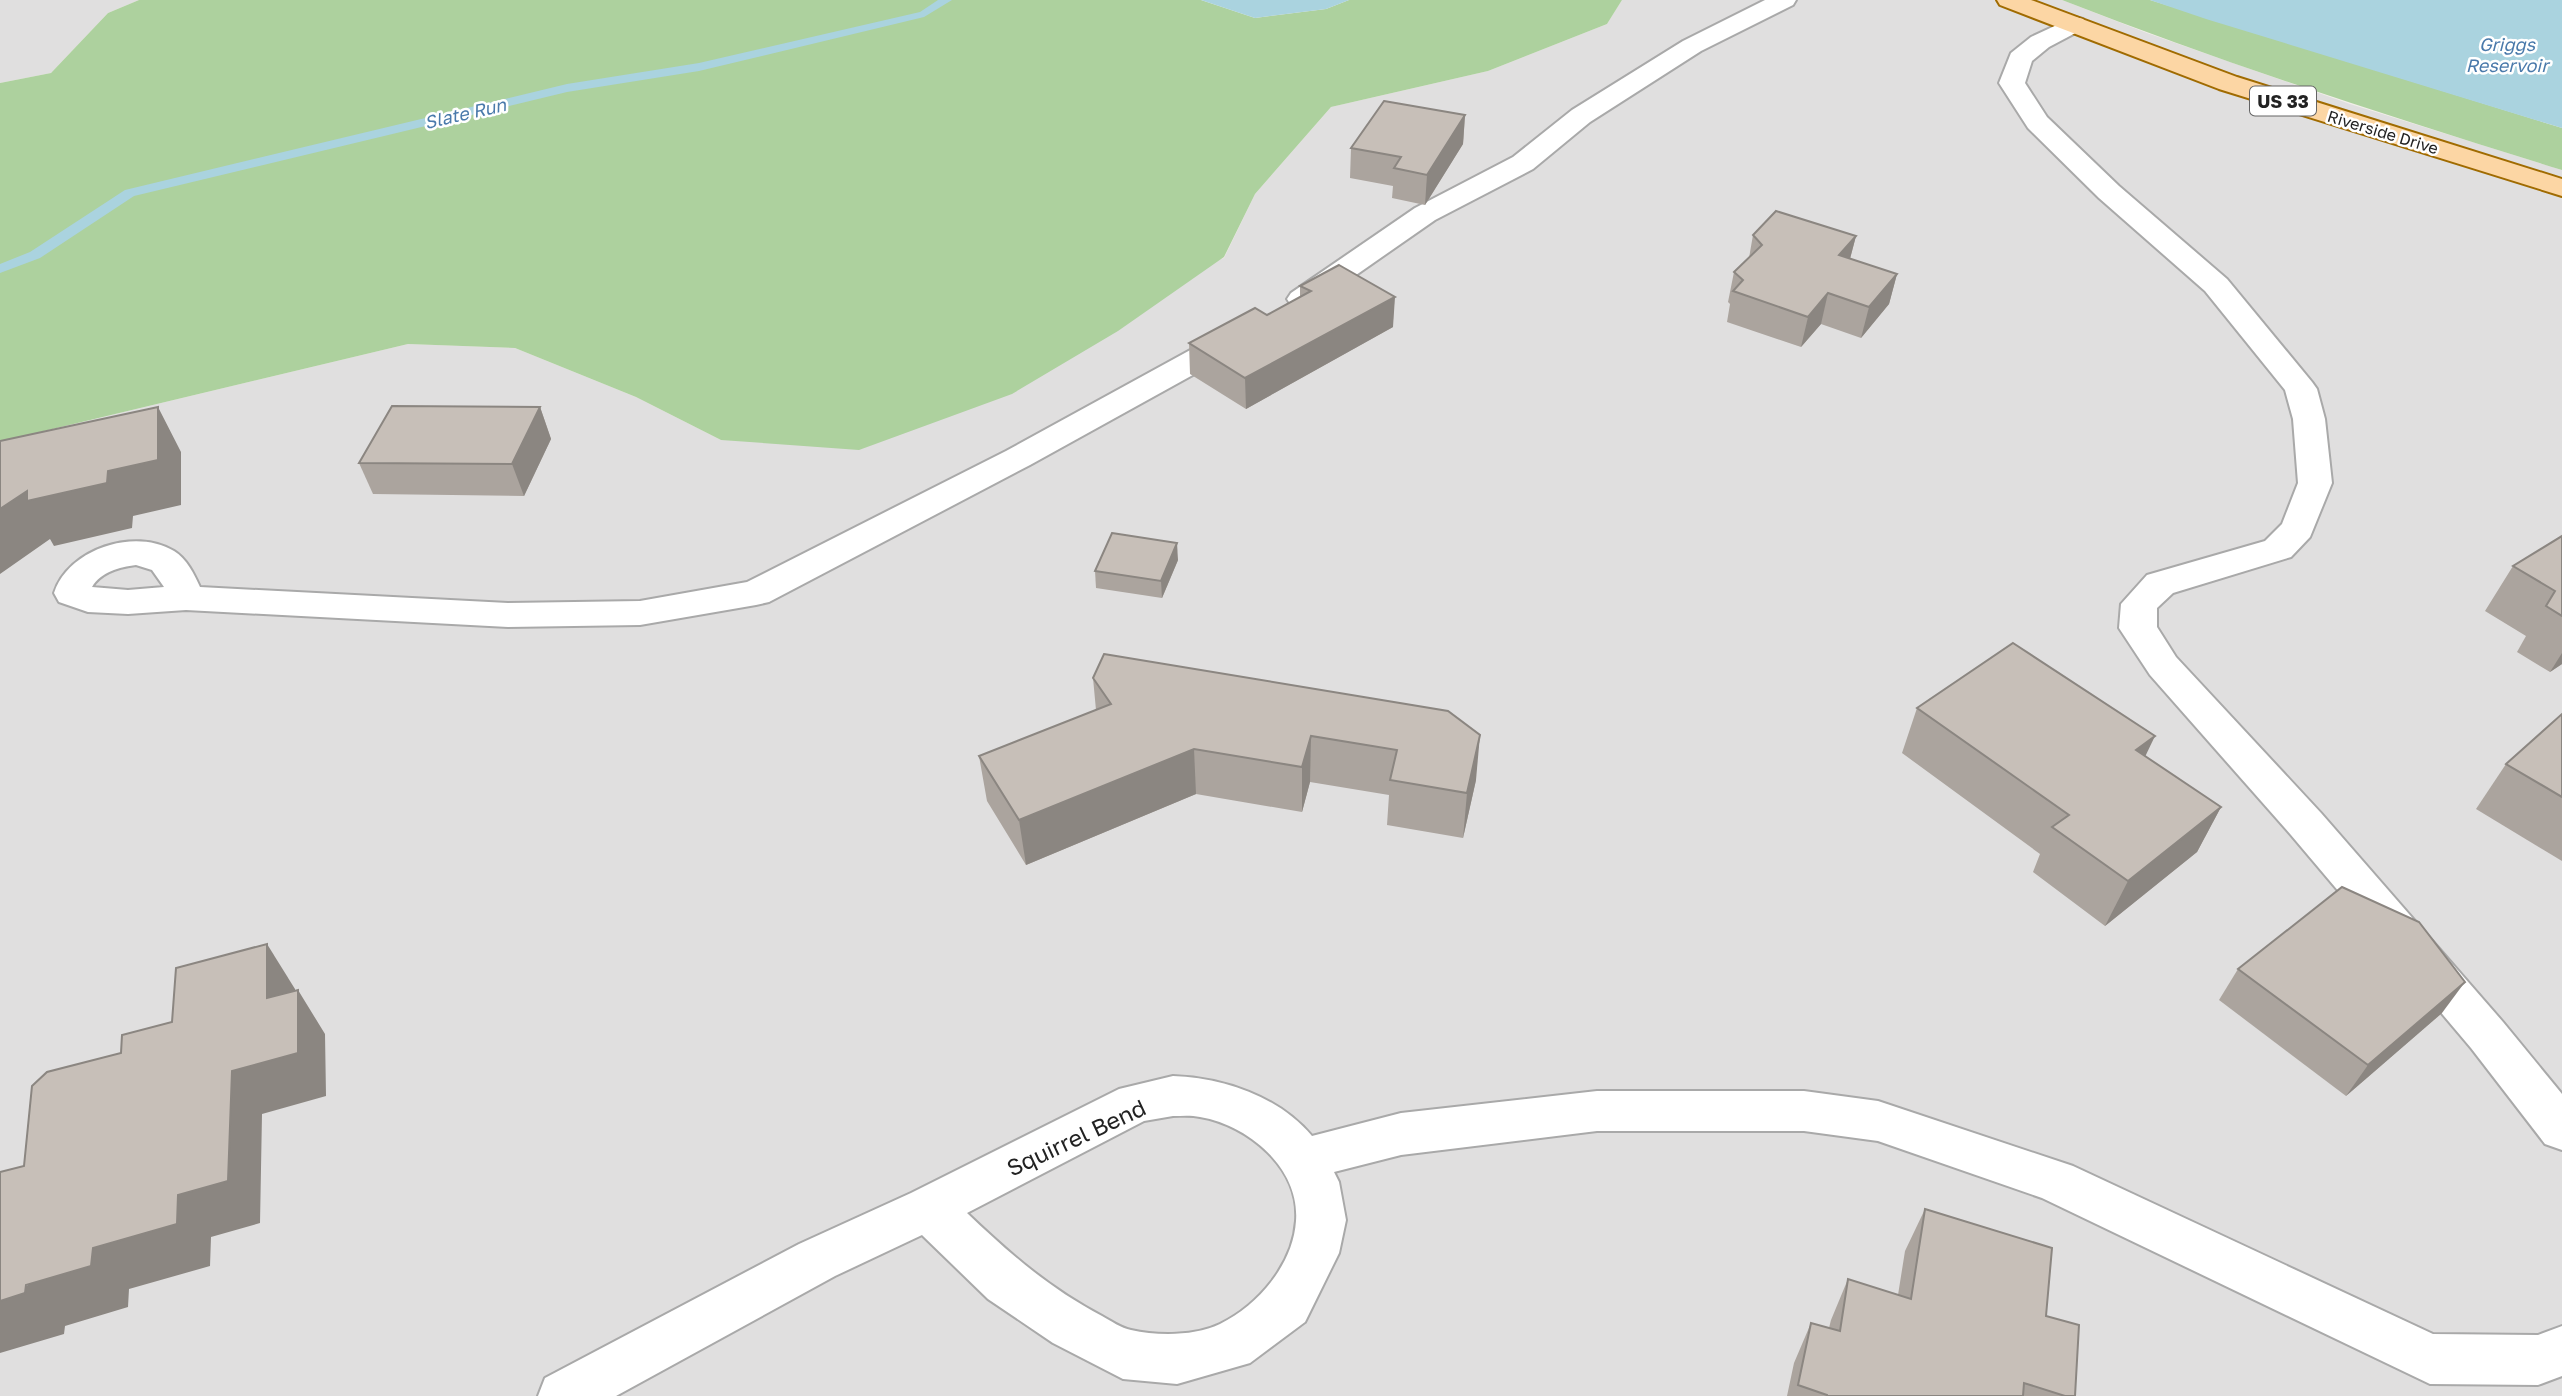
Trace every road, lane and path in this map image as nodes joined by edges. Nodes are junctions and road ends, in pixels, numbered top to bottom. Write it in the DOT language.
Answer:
graph roads {
  1 [pos="1784,0"];
  2 [pos="2009,0"];
  3 [pos="2074,24"];
  4 [pos="2562,188"];
  5 [pos="186,598"];
  6 [pos="2562,1129"];
  7 [pos="1302,1158"];
  8 [pos="928,1209"];
  9 [pos="2562,1351"];
  10 [pos="564,1396"];
  1 -- 5 [label="street"];
  2 -- 3 [label="main road, Riverside Drive / US 33"];
  3 -- 4 [label="main road, Riverside Drive / US 33"];
  3 -- 6 [label="street"];
  7 -- 8 [label="street, Squirrel Bend"];
  7 -- 8 [label="street, Squirrel Bend"];
  7 -- 9 [label="street"];
  8 -- 10 [label="street, Squirrel Bend"];
}
